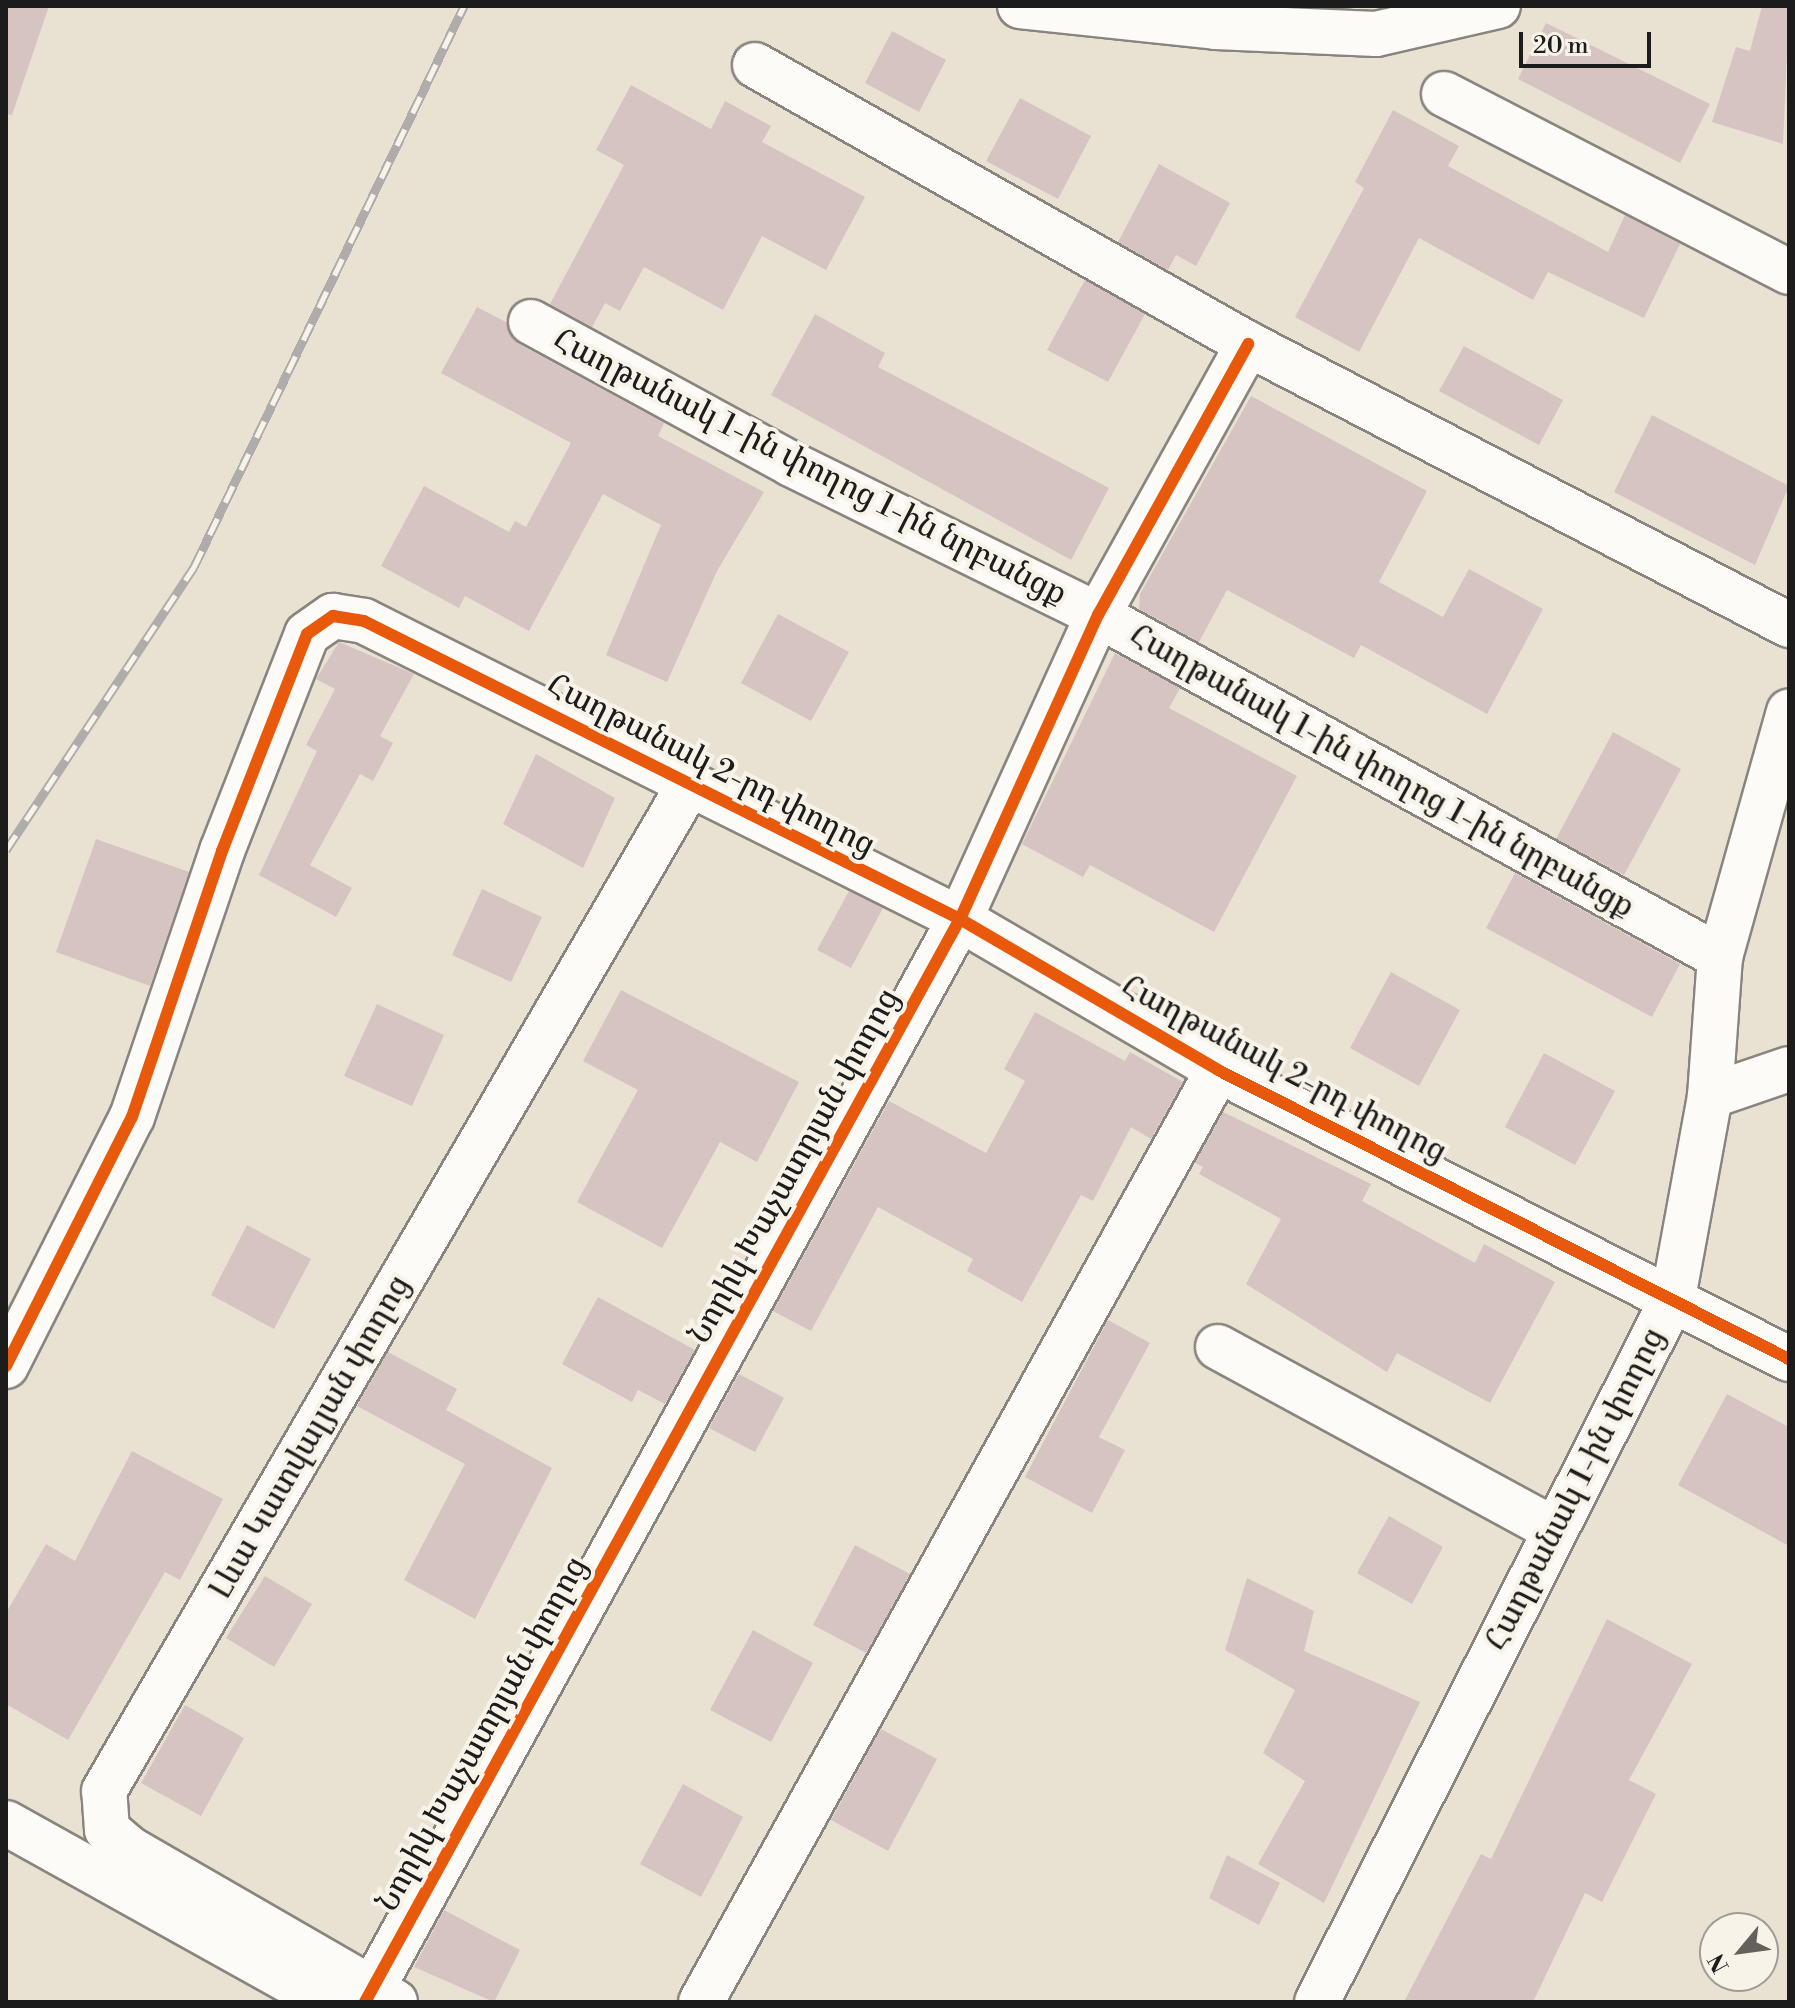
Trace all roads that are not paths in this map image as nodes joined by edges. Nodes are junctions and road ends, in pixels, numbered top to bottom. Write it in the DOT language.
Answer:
graph roads {
  1 [pos="1020,6"];
  2 [pos="1498,6"];
  3 [pos="1219,17"];
  4 [pos="755,65"];
  5 [pos="1444,94"];
  6 [pos="1789,272"];
  7 [pos="531,322"];
  8 [pos="1248,344"];
  9 [pos="1098,615"];
  10 [pos="1789,625"];
  11 [pos="1789,711"];
  12 [pos="690,783"];
  13 [pos="960,919"];
  14 [pos="1720,957"];
  15 [pos="1789,1069"];
  16 [pos="1218,1070"];
  17 [pos="1710,1096"];
  18 [pos="1673,1298"];
  19 [pos="1218,1347"];
  20 [pos="1789,1359"];
  21 [pos="6,1366"];
  22 [pos="1553,1529"];
  23 [pos="6,1823"];
  24 [pos="378,1996"];
  25 [pos="328,2002"];
  26 [pos="701,2002"];
  27 [pos="1317,2002"];
  1 -- 3 [label="street"];
  2 -- 3 [label="street"];
  4 -- 8 [label="street"];
  5 -- 6 [label="street"];
  7 -- 9 [label="street, Հաղթանակ 1-ին փողոց 1-ին նրբանցք"];
  8 -- 9 [label="street, Նորիկ Խաչատրյան փողոց"];
  8 -- 10 [label="street"];
  9 -- 13 [label="street, Նորիկ Խաչատրյան փողոց"];
  9 -- 14 [label="street, Հաղթանակ 1-ին փողոց 1-ին նրբանցք"];
  11 -- 14 [label="street, Հաղթանակ 1-ին փողոց"];
  12 -- 13 [label="street, Հաղթանակ 2-րդ փողոց"];
  12 -- 21 [label="street, Հաղթանակ 2-րդ փողոց"];
  12 -- 24 [label="street, Լևա Կատվալյան փողոց"];
  13 -- 16 [label="street, Հաղթանակ 2-րդ փողոց"];
  13 -- 24 [label="street, Նորիկ Խաչատրյան փողոց"];
  14 -- 17 [label="street, Հաղթանակ 1-ին փողոց"];
  15 -- 17 [label="street"];
  16 -- 18 [label="street, Հաղթանակ 2-րդ փողոց"];
  16 -- 26 [label="street"];
  17 -- 18 [label="street, Հաղթանակ 1-ին փողոց"];
  18 -- 20 [label="street, Հաղթանակ 2-րդ փողոց"];
  18 -- 22 [label="street, Հաղթանակ 1-ին փողոց"];
  19 -- 22 [label="street"];
  22 -- 27 [label="street, Հաղթանակ 1-ին փողոց"];
  23 -- 25 [label="street"];
}
